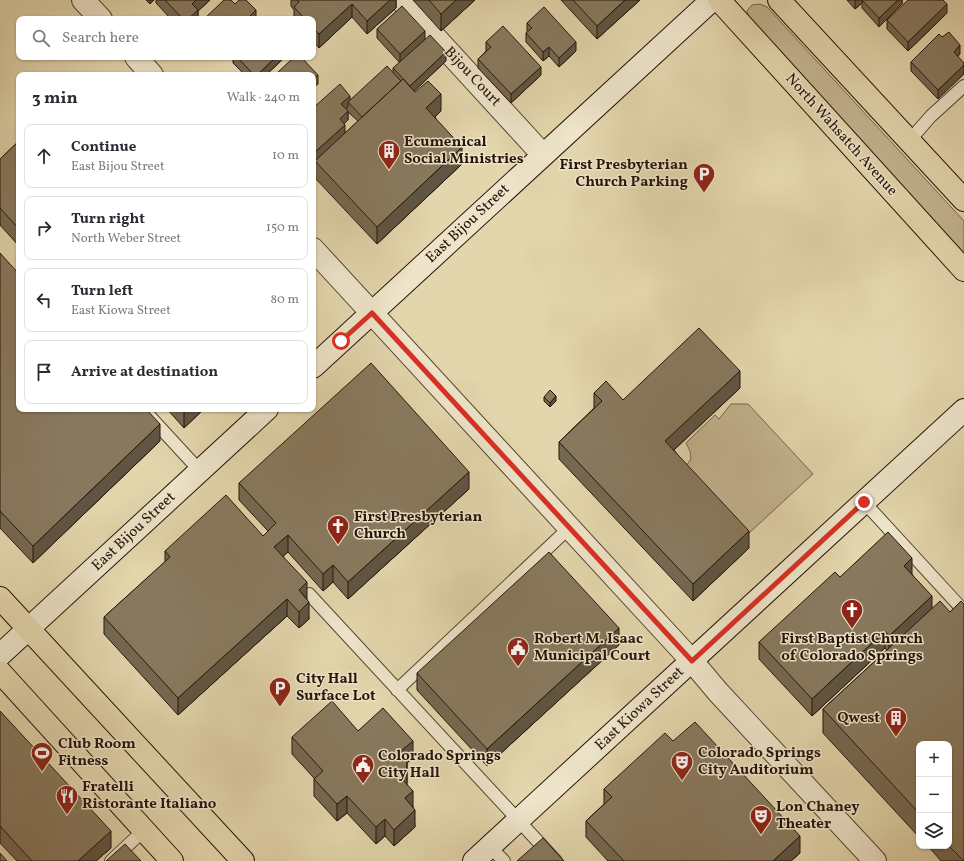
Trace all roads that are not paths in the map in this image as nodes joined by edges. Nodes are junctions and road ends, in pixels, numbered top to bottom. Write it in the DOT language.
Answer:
graph roads {
  1 [pos="83,0"];
  2 [pos="400,0"];
  3 [pos="712,0"];
  4 [pos="719,0"];
  5 [pos="779,0"];
  6 [pos="98,16"];
  7 [pos="139,60"];
  8 [pos="149,72"];
  9 [pos="964,86"];
  10 [pos="909,141"];
  11 [pos="543,155"];
  12 [pos="964,200"];
  13 [pos="316,253"];
  14 [pos="964,270"];
  15 [pos="372,313"];
  16 [pos="316,364"];
  17 [pos="964,410"];
  18 [pos="146,412"];
  19 [pos="264,412"];
  20 [pos="200,471"];
  21 [pos="864,502"];
  22 [pos="568,528"];
  23 [pos="309,594"];
  24 [pos="0,598"];
  25 [pos="964,611"];
  26 [pos="28,629"];
  27 [pos="0,655"];
  28 [pos="692,661"];
  29 [pos="0,672"];
  30 [pos="397,690"];
  31 [pos="519,820"];
  32 [pos="144,830"];
  33 [pos="497,854"];
  34 [pos="111,861"];
  35 [pos="172,861"];
  36 [pos="243,861"];
  37 [pos="474,861"];
  38 [pos="556,861"];
  39 [pos="875,861"];
  1 -- 6 [label="main road"];
  2 -- 11 [label="main road, Bijou Court"];
  3 -- 11 [label="main road, East Bijou Street"];
  4 -- 14 [label="main road, North Wahsatch Avenue"];
  5 -- 10 [label="main road"];
  7 -- 8 [label="main road"];
  9 -- 10 [label="lane"];
  10 -- 12 [label="main road"];
  11 -- 15 [label="main road, East Bijou Street"];
  13 -- 15 [label="main road"];
  15 -- 16 [label="main road, East Bijou Street"];
  15 -- 22 [label="main road"];
  17 -- 21 [label="main road, East Kiowa Street"];
  18 -- 20 [label="lane"];
  19 -- 20 [label="main road, East Bijou Street"];
  20 -- 26 [label="main road, East Bijou Street"];
  21 -- 25 [label="lane"];
  21 -- 28 [label="main road, East Kiowa Street"];
  22 -- 28 [label="main road"];
  22 -- 30 [label="lane"];
  23 -- 30 [label="lane"];
  24 -- 26 [label="main road"];
  26 -- 27 [label="main road, East Bijou Street"];
  26 -- 36 [label="main road"];
  28 -- 31 [label="main road, East Kiowa Street"];
  28 -- 39 [label="main road"];
  29 -- 32 [label="main road"];
  30 -- 31 [label="lane"];
  31 -- 33 [label="main road, East Kiowa Street"];
  31 -- 38 [label="lane"];
  32 -- 34 [label="lane"];
  32 -- 35 [label="main road"];
  33 -- 37 [label="main road, East Kiowa Street"];
}
